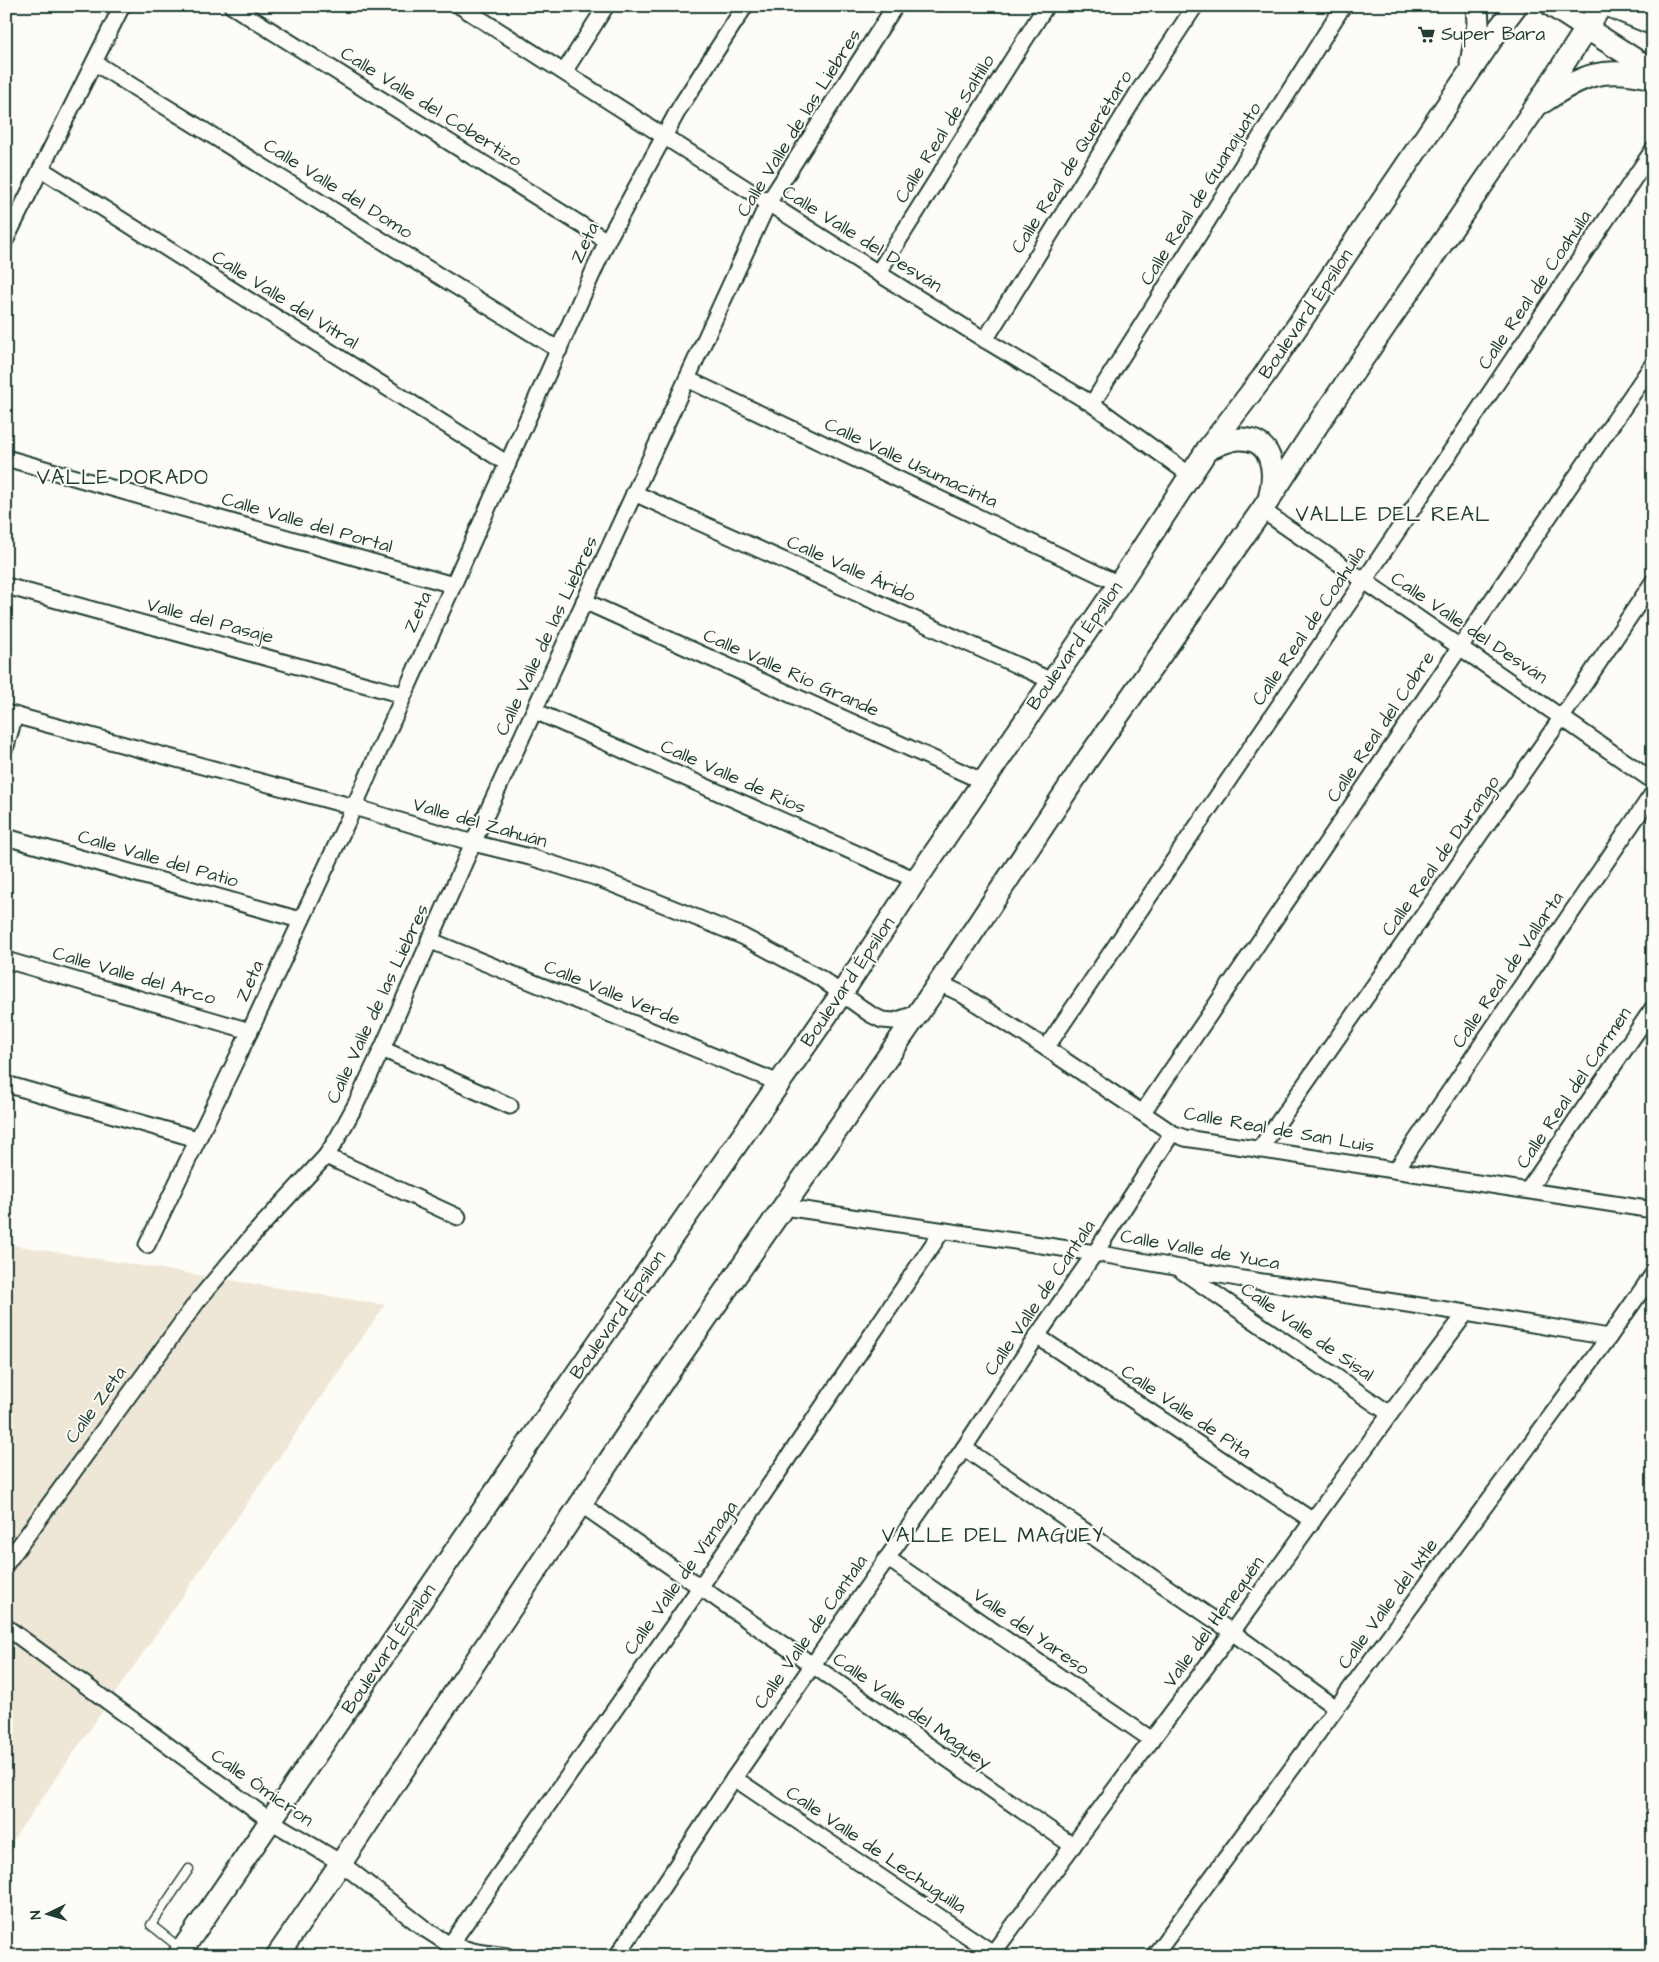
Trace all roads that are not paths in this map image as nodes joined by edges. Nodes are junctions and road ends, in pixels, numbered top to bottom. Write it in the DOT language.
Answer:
graph roads {
  1 [pos="122,6"];
  2 [pos="232,6"];
  3 [pos="606,6"];
  4 [pos="746,6"];
  5 [pos="895,6"];
  6 [pos="1046,6"];
  7 [pos="1195,6"];
  8 [pos="1343,6"];
  9 [pos="1477,6"];
  10 [pos="1516,6"];
  11 [pos="1552,6"];
  12 [pos="1601,6"];
  13 [pos="1609,6"];
  14 [pos="462,7"];
  15 [pos="1653,24"];
  16 [pos="1586,28"];
  17 [pos="95,63"];
  18 [pos="1653,71"];
  19 [pos="564,72"];
  20 [pos="1468,74"];
  21 [pos="1653,78"];
  22 [pos="1534,108"];
  23 [pos="664,136"];
  24 [pos="1653,150"];
  25 [pos="41,169"];
  26 [pos="768,203"];
  27 [pos="6,239"];
  28 [pos="607,241"];
  29 [pos="878,273"];
  30 [pos="985,340"];
  31 [pos="559,350"];
  32 [pos="1653,364"];
  33 [pos="687,379"];
  34 [pos="1092,404"];
  35 [pos="1207,450"];
  36 [pos="6,458"];
  37 [pos="508,464"];
  38 [pos="1190,475"];
  39 [pos="634,494"];
  40 [pos="1265,504"];
  41 [pos="1364,581"];
  42 [pos="1653,582"];
  43 [pos="1119,584"];
  44 [pos="453,585"];
  45 [pos="6,586"];
  46 [pos="584,601"];
  47 [pos="1460,647"];
  48 [pos="1052,681"];
  49 [pos="403,695"];
  50 [pos="535,711"];
  51 [pos="11,714"];
  52 [pos="1562,717"];
  53 [pos="6,746"];
  54 [pos="982,781"];
  55 [pos="1653,781"];
  56 [pos="1653,793"];
  57 [pos="354,807"];
  58 [pos="6,837"];
  59 [pos="473,843"];
  60 [pos="916,880"];
  61 [pos="300,920"];
  62 [pos="429,940"];
  63 [pos="6,960"];
  64 [pos="940,983"];
  65 [pos="842,993"];
  66 [pos="1653,1008"];
  67 [pos="919,1013"];
  68 [pos="250,1030"];
  69 [pos="1046,1048"];
  70 [pos="382,1049"];
  71 [pos="779,1083"];
  72 [pos="6,1084"];
  73 [pos="510,1106"];
  74 [pos="1143,1112"];
  75 [pos="1172,1133"];
  76 [pos="197,1139"];
  77 [pos="1259,1150"];
  78 [pos="326,1156"];
  79 [pos="1396,1170"];
  80 [pos="1528,1190"];
  81 [pos="784,1208"];
  82 [pos="1653,1210"];
  83 [pos="458,1217"];
  84 [pos="942,1232"];
  85 [pos="147,1245"];
  86 [pos="1095,1252"];
  87 [pos="1176,1267"];
  88 [pos="221,1270"];
  89 [pos="1653,1274"];
  90 [pos="1466,1313"];
  91 [pos="1037,1336"];
  92 [pos="1609,1337"];
  93 [pos="1390,1414"];
  94 [pos="964,1448"];
  95 [pos="582,1505"];
  96 [pos="1313,1521"];
  97 [pos="887,1558"];
  98 [pos="6,1564"];
  99 [pos="701,1586"];
  100 [pos="6,1627"];
  101 [pos="1232,1632"];
  102 [pos="811,1665"];
  103 [pos="1336,1708"];
  104 [pos="1152,1740"];
  105 [pos="734,1778"];
  106 [pos="271,1821"];
  107 [pos="1073,1846"];
  108 [pos="341,1864"];
  109 [pos="189,1869"];
  110 [pos="450,1945"];
  111 [pos="180,1953"];
  112 [pos="993,1955"];
  113 [pos="276,1956"];
  114 [pos="507,1956"];
  115 [pos="617,1956"];
  116 [pos="1154,1956"];
  1 -- 17 [label="street"];
  2 -- 28 [label="street, Calle Valle del Cobertizo"];
  3 -- 19 [label="street"];
  4 -- 23 [label="street, Zeta"];
  5 -- 26 [label="street, Calle Valle de las Liebres"];
  6 -- 29 [label="street, Calle Real de Saltillo"];
  7 -- 30 [label="street, Calle Real de Querétaro"];
  8 -- 34 [label="street, Calle Real de Guanajuato"];
  9 -- 20 [label="street"];
  10 -- 20 [label="street, Boulevard Épsilon"];
  11 -- 16 [label="street"];
  12 -- 16 [label="street"];
  13 -- 15 [label="street"];
  14 -- 19 [label="street, Calle Valle del Desván"];
  16 -- 18 [label="street"];
  16 -- 22 [label="street"];
  17 -- 25 [label="street"];
  17 -- 31 [label="street, Calle Valle del Domo"];
  19 -- 23 [label="street, Calle Valle del Desván"];
  20 -- 35 [label="street, Boulevard Épsilon"];
  21 -- 22 [label="street"];
  22 -- 40 [label="street"];
  23 -- 26 [label="street, Calle Valle del Desván"];
  23 -- 28 [label="street, Zeta"];
  24 -- 41 [label="street, Calle Real de Coahuila"];
  25 -- 27 [label="street"];
  25 -- 37 [label="street, Calle Valle del Vitral"];
  26 -- 29 [label="street, Calle Valle del Desván"];
  26 -- 33 [label="street, Calle Valle de las Liebres"];
  28 -- 31 [label="street, Zeta"];
  29 -- 30 [label="street, Calle Valle del Desván"];
  30 -- 34 [label="street, Calle Valle del Desván"];
  31 -- 37 [label="street, Zeta"];
  32 -- 47 [label="street, Calle Real del Cobre"];
  33 -- 39 [label="street, Calle Valle de las Liebres"];
  33 -- 43 [label="street, Calle Valle Usumacinta"];
  34 -- 38 [label="street, Calle Valle del Desván"];
  35 -- 38 [label="street, Boulevard Épsilon"];
  35 -- 40 [label="street"];
  36 -- 44 [label="street, Calle Valle del Portal"];
  37 -- 44 [label="street, Zeta"];
  38 -- 43 [label="street, Boulevard Épsilon"];
  39 -- 46 [label="street, Calle Valle de las Liebres"];
  39 -- 48 [label="street, Calle Valle Árido"];
  40 -- 41 [label="street, Calle Valle del Desván"];
  40 -- 64 [label="street"];
  41 -- 47 [label="street, Calle Valle del Desván"];
  41 -- 69 [label="street, Calle Real de Coahuila"];
  42 -- 52 [label="street, Calle Real de Durango"];
  43 -- 48 [label="street, Boulevard Épsilon"];
  44 -- 49 [label="street, Zeta"];
  45 -- 49 [label="street, Valle del Pasaje"];
  46 -- 50 [label="street, Calle Valle de las Liebres"];
  46 -- 54 [label="street, Calle Valle Río Grande"];
  47 -- 52 [label="street, Calle Valle del Desván"];
  47 -- 74 [label="street, Calle Real del Cobre"];
  48 -- 54 [label="street, Boulevard Épsilon"];
  49 -- 57 [label="street, Zeta"];
  50 -- 59 [label="street, Calle Valle de las Liebres"];
  50 -- 60 [label="street, Calle Valle de Ríos"];
  51 -- 53 [label="street"];
  51 -- 57 [label="street, Valle del Zahuán"];
  52 -- 55 [label="street, Calle Valle del Desván"];
  52 -- 77 [label="street, Calle Real de Durango"];
  54 -- 60 [label="street, Boulevard Épsilon"];
  56 -- 79 [label="street, Calle Real de Vallarta"];
  57 -- 59 [label="street, Valle del Zahuán"];
  57 -- 61 [label="street, Zeta"];
  58 -- 61 [label="street, Calle Valle del Patio"];
  59 -- 62 [label="street, Calle Valle de las Liebres"];
  59 -- 65 [label="street, Valle del Zahuán"];
  60 -- 65 [label="street, Boulevard Épsilon"];
  61 -- 68 [label="street, Zeta"];
  62 -- 70 [label="street, Calle Valle de las Liebres"];
  62 -- 71 [label="street, Calle Valle Verde"];
  63 -- 68 [label="street, Calle Valle del Arco"];
  64 -- 67 [label="street"];
  64 -- 69 [label="street, Calle Real de San Luis"];
  65 -- 67 [label="street, Valle del Zahuán"];
  65 -- 71 [label="street, Boulevard Épsilon"];
  66 -- 80 [label="street, Calle Real del Carmen"];
  67 -- 81 [label="street"];
  68 -- 76 [label="street, Zeta"];
  69 -- 74 [label="street, Calle Real de San Luis"];
  70 -- 73 [label="street"];
  70 -- 78 [label="street, Calle Valle de las Liebres"];
  71 -- 106 [label="street, Boulevard Épsilon"];
  72 -- 76 [label="street"];
  74 -- 75 [label="street, Calle Real de San Luis"];
  75 -- 77 [label="street, Calle Real de San Luis"];
  75 -- 86 [label="street, Calle Valle de Cantala"];
  76 -- 85 [label="street, Zeta"];
  77 -- 79 [label="street, Calle Real de San Luis"];
  78 -- 83 [label="street"];
  78 -- 88 [label="street, Calle Valle de las Liebres"];
  79 -- 80 [label="street, Calle Real de San Luis"];
  80 -- 82 [label="street, Calle Real de San Luis"];
  81 -- 84 [label="street, Calle Valle de Yuca"];
  81 -- 95 [label="street"];
  84 -- 86 [label="street, Calle Valle de Yuca"];
  84 -- 99 [label="street, Calle Valle de Viznaga"];
  86 -- 87 [label="street, Calle Valle de Yuca"];
  86 -- 91 [label="street, Calle Valle de Cantala"];
  87 -- 90 [label="street, Calle Valle de Yuca"];
  87 -- 93 [label="street, Calle Valle de Sisal"];
  88 -- 98 [label="street, Calle Zeta"];
  89 -- 92 [label="street, Calle Valle del Ixtle"];
  90 -- 92 [label="street, Calle Valle de Yuca"];
  90 -- 93 [label="street, Valle del Henequén"];
  91 -- 94 [label="street, Calle Valle de Cantala"];
  91 -- 96 [label="street, Calle Valle de Pita"];
  92 -- 103 [label="street, Calle Valle del Ixtle"];
  93 -- 96 [label="street, Valle del Henequén"];
  94 -- 97 [label="street, Calle Valle de Cantala"];
  94 -- 101 [label="street"];
  95 -- 99 [label="street, Calle Valle del Maguey"];
  95 -- 108 [label="street"];
  96 -- 101 [label="street, Valle del Henequén"];
  97 -- 102 [label="street, Calle Valle de Cantala"];
  97 -- 104 [label="street, Valle del Yareso"];
  99 -- 102 [label="street, Calle Valle del Maguey"];
  99 -- 110 [label="street, Calle Valle de Viznaga"];
  100 -- 106 [label="street, Calle Ómicron"];
  101 -- 103 [label="street"];
  101 -- 104 [label="street, Valle del Henequén"];
  102 -- 105 [label="street, Calle Valle de Cantala"];
  102 -- 107 [label="street, Calle Valle del Maguey"];
  103 -- 116 [label="street, Calle Valle del Ixtle"];
  104 -- 107 [label="street, Valle del Henequén"];
  105 -- 112 [label="street, Calle Valle de Lechuguilla"];
  105 -- 115 [label="street, Calle Valle de Cantala"];
  106 -- 108 [label="street, Calle Ómicron"];
  106 -- 111 [label="street, Boulevard Épsilon"];
  107 -- 112 [label="street, Valle del Henequén"];
  108 -- 110 [label="street, Calle Ómicron"];
  108 -- 113 [label="street"];
  109 -- 111 [label="lane"];
  110 -- 114 [label="street, Calle Ómicron"];
}
